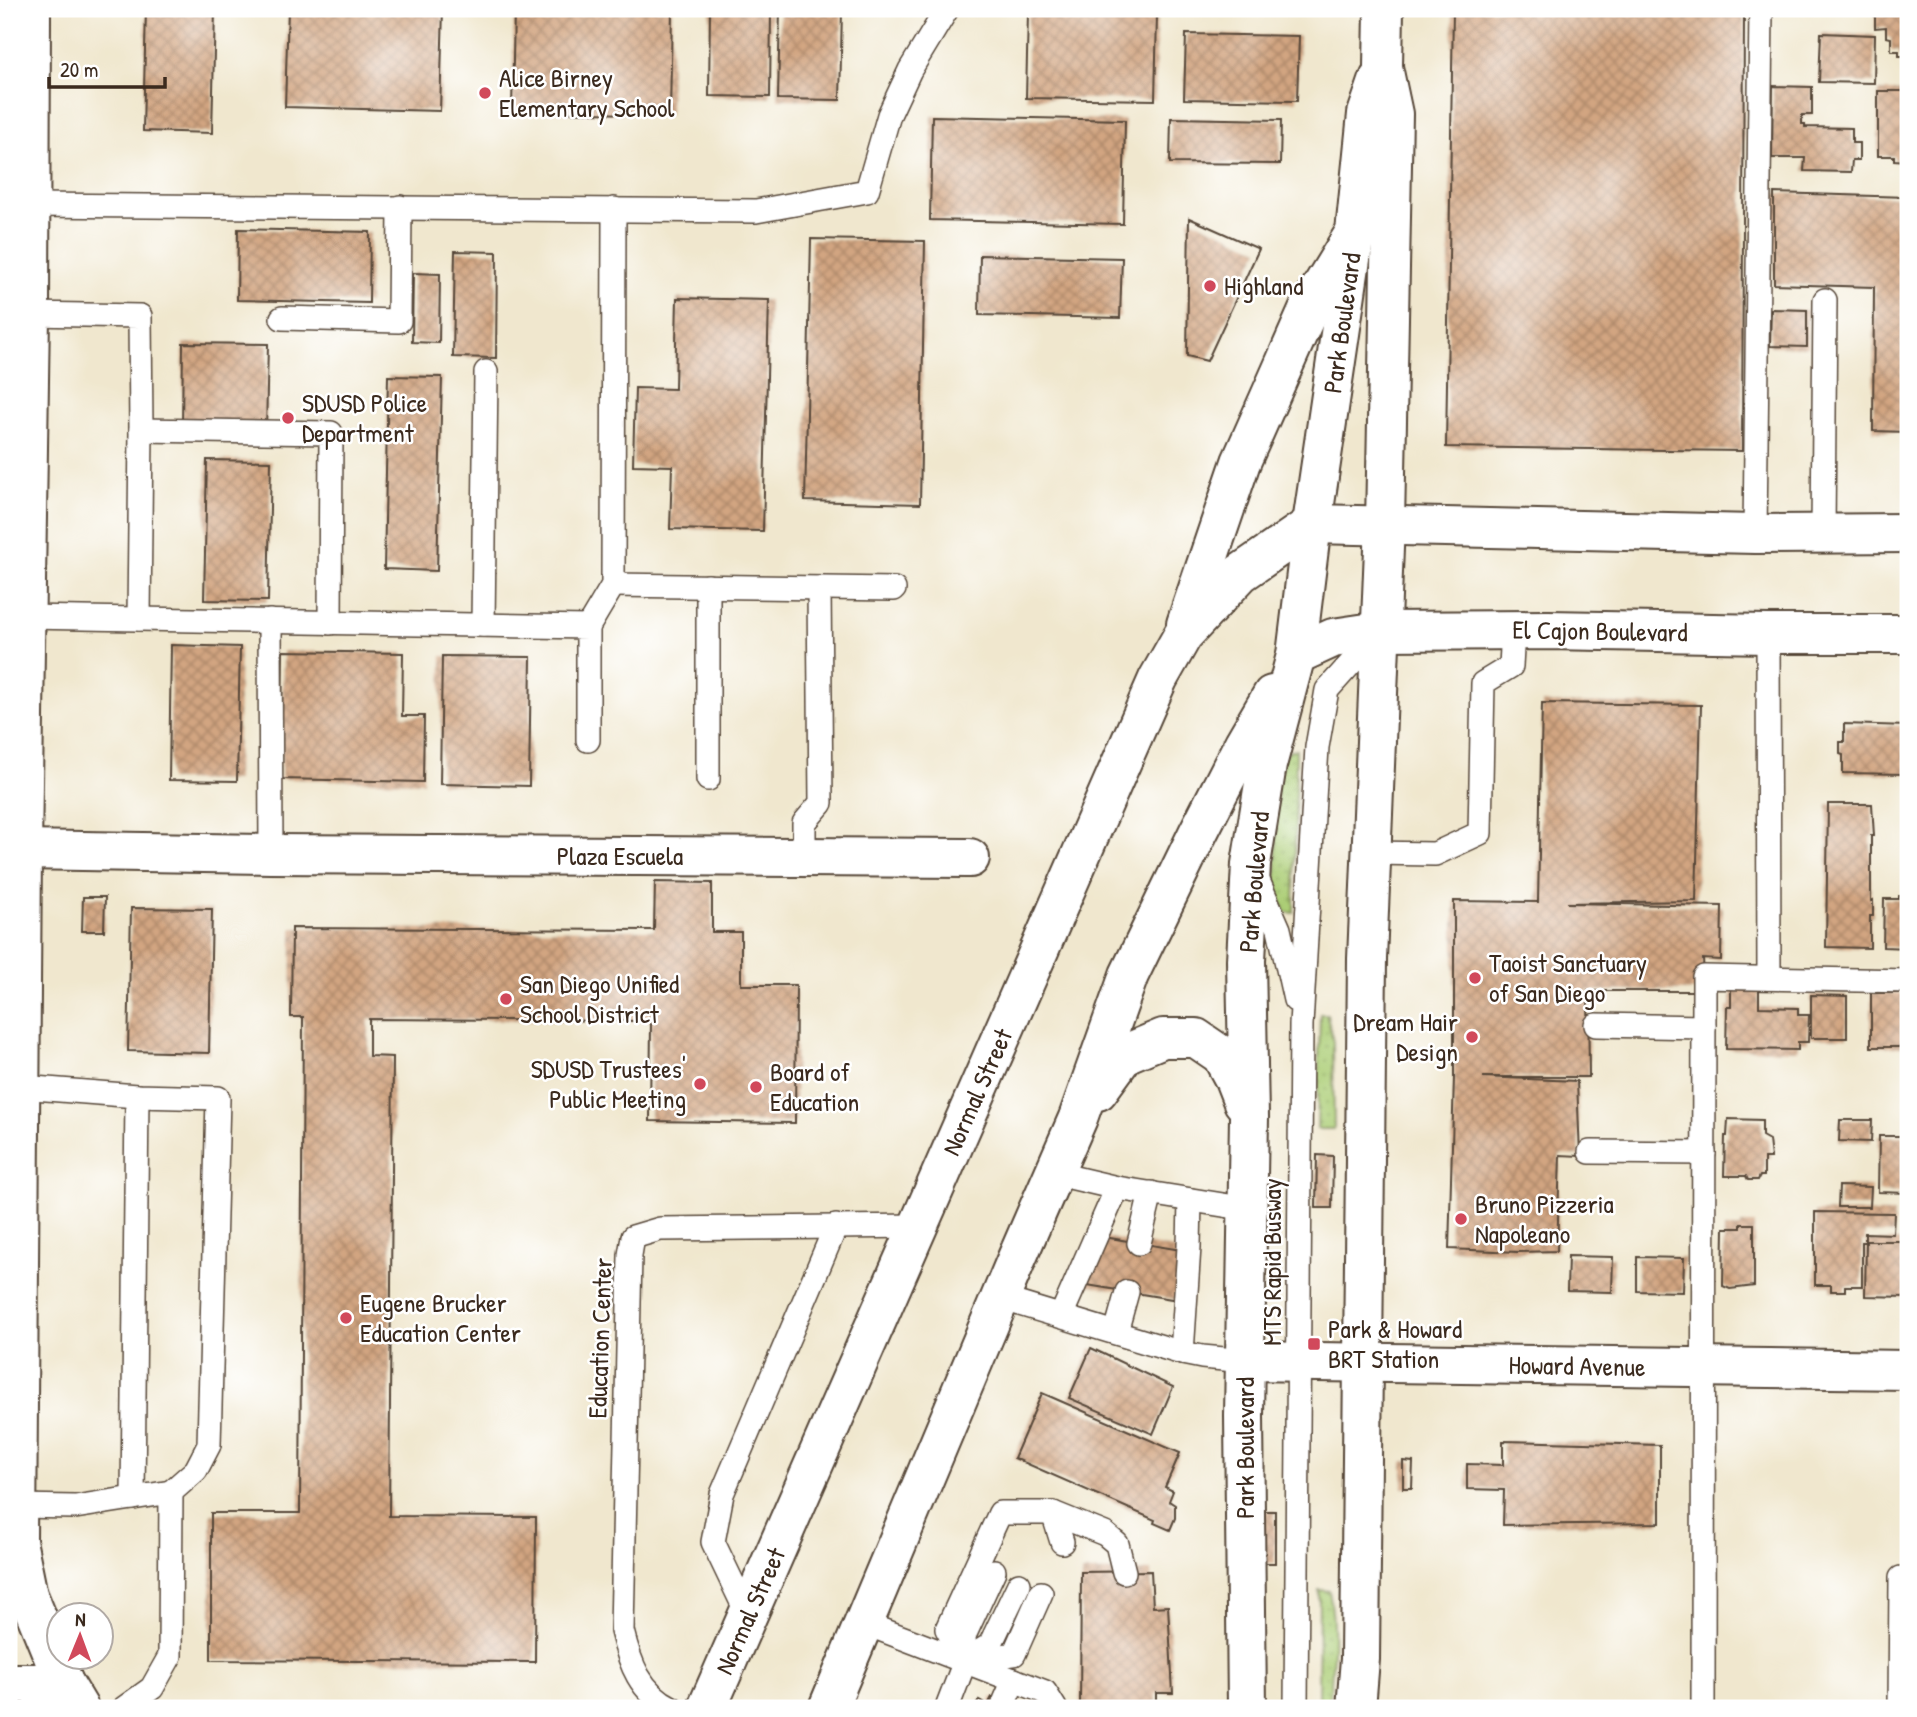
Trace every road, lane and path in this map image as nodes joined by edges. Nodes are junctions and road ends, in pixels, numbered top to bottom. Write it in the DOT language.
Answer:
graph roads {
  1 [pos="31,9"];
  2 [pos="947,9"];
  3 [pos="1384,9"];
  4 [pos="1760,9"];
  5 [pos="1383,67"];
  6 [pos="29,205"];
  7 [pos="400,207"];
  8 [pos="614,209"];
  9 [pos="1355,232"];
  10 [pos="1825,300"];
  11 [pos="30,314"];
  12 [pos="282,318"];
  13 [pos="486,372"];
  14 [pos="141,430"];
  15 [pos="18,494"];
  16 [pos="1312,524"];
  17 [pos="1385,524"];
  18 [pos="1823,533"];
  19 [pos="1908,533"];
  20 [pos="1755,534"];
  21 [pos="613,585"];
  22 [pos="708,586"];
  23 [pos="819,588"];
  24 [pos="894,589"];
  25 [pos="26,617"];
  26 [pos="139,619"];
  27 [pos="270,621"];
  28 [pos="330,622"];
  29 [pos="483,625"];
  30 [pos="588,627"];
  31 [pos="1513,630"];
  32 [pos="1380,631"];
  33 [pos="1768,634"];
  34 [pos="1908,634"];
  35 [pos="1183,635"];
  36 [pos="1296,655"];
  37 [pos="588,740"];
  38 [pos="708,779"];
  39 [pos="22,850"];
  40 [pos="1371,853"];
  41 [pos="271,854"];
  42 [pos="804,857"];
  43 [pos="970,858"];
  44 [pos="1251,864"];
  45 [pos="1769,978"];
  46 [pos="1908,981"];
  47 [pos="1301,1025"];
  48 [pos="1597,1025"];
  49 [pos="1704,1027"];
  50 [pos="21,1087"];
  51 [pos="137,1096"];
  52 [pos="1249,1117"];
  53 [pos="1078,1118"];
  54 [pos="1590,1152"];
  55 [pos="1704,1153"];
  56 [pos="1053,1173"];
  57 [pos="1117,1188"];
  58 [pos="1151,1194"];
  59 [pos="1190,1200"];
  60 [pos="1248,1209"];
  61 [pos="836,1226"];
  62 [pos="918,1226"];
  63 [pos="1139,1243"];
  64 [pos="1128,1292"];
  65 [pos="1000,1298"];
  66 [pos="1061,1316"];
  67 [pos="1116,1332"];
  68 [pos="1182,1353"];
  69 [pos="1246,1362"];
  70 [pos="1300,1362"];
  71 [pos="1362,1363"];
  72 [pos="1704,1367"];
  73 [pos="1908,1370"];
  74 [pos="172,1492"];
  75 [pos="133,1498"];
  76 [pos="17,1506"];
  77 [pos="1053,1513"];
  78 [pos="1016,1524"];
  79 [pos="1040,1534"];
  80 [pos="1062,1542"];
  81 [pos="995,1571"];
  82 [pos="1124,1572"];
  83 [pos="1901,1578"];
  84 [pos="1018,1584"];
  85 [pos="1041,1593"];
  86 [pos="748,1615"];
  87 [pos="864,1623"];
  88 [pos="965,1661"];
  89 [pos="1014,1680"];
  90 [pos="9,1683"];
  91 [pos="71,1696"];
  92 [pos="1036,1699"];
  93 [pos="1004,1703"];
  94 [pos="124,1708"];
  95 [pos="672,1708"];
  96 [pos="707,1708"];
  97 [pos="828,1708"];
  98 [pos="947,1708"];
  99 [pos="1055,1708"];
  100 [pos="1247,1708"];
  101 [pos="1296,1708"];
  102 [pos="1356,1708"];
  103 [pos="1703,1708"];
  104 [pos="1900,1708"];
  1 -- 6 [label="main road"];
  2 -- 8 [label="lane"];
  3 -- 5 [label="main road, Park Boulevard"];
  4 -- 20 [label="lane"];
  5 -- 9 [label="main road, Park Boulevard"];
  5 -- 17 [label="main road, Park Boulevard"];
  6 -- 7 [label="lane"];
  6 -- 11 [label="main road"];
  7 -- 8 [label="lane"];
  7 -- 12 [label="lane"];
  8 -- 21 [label="lane"];
  9 -- 16 [label="main road, Park Boulevard"];
  9 -- 35 [label="main road"];
  10 -- 18 [label="lane"];
  11 -- 14 [label="lane"];
  11 -- 15 [label="main road"];
  13 -- 29 [label="lane"];
  14 -- 26 [label="lane"];
  14 -- 28 [label="lane"];
  15 -- 25 [label="main road"];
  16 -- 17 [label="main road"];
  16 -- 35 [label="main road, Normal Street"];
  16 -- 36 [label="main road, Park Boulevard"];
  17 -- 20 [label="main road"];
  17 -- 32 [label="main road, Park Boulevard"];
  18 -- 19 [label="main road"];
  18 -- 20 [label="main road"];
  21 -- 22 [label="lane"];
  21 -- 30 [label="lane"];
  22 -- 23 [label="lane"];
  22 -- 38 [label="lane"];
  23 -- 24 [label="lane"];
  23 -- 42 [label="lane"];
  25 -- 26 [label="lane"];
  25 -- 39 [label="main road"];
  26 -- 27 [label="lane"];
  27 -- 28 [label="lane"];
  27 -- 41 [label="lane"];
  28 -- 29 [label="lane"];
  29 -- 30 [label="lane"];
  30 -- 37 [label="lane"];
  31 -- 32 [label="main road, El Cajon Boulevard"];
  31 -- 33 [label="main road, El Cajon Boulevard"];
  31 -- 40 [label="lane"];
  32 -- 36 [label="main road, El Cajon Boulevard"];
  32 -- 40 [label="main road, Park Boulevard"];
  32 -- 47 [label="lane, MTS Rapid Busway"];
  33 -- 34 [label="main road, El Cajon Boulevard"];
  33 -- 45 [label="lane"];
  35 -- 62 [label="main road, Normal Street"];
  36 -- 44 [label="main road, Park Boulevard"];
  36 -- 53 [label="main road"];
  39 -- 41 [label="main road, Plaza Escuela"];
  39 -- 50 [label="main road"];
  40 -- 71 [label="main road, Park Boulevard"];
  41 -- 42 [label="main road, Plaza Escuela"];
  42 -- 43 [label="main road, Plaza Escuela"];
  44 -- 47 [label="lane, MTS Rapid Busway"];
  44 -- 52 [label="main road, Park Boulevard"];
  45 -- 46 [label="lane"];
  45 -- 49 [label="lane"];
  47 -- 70 [label="lane, MTS Rapid Busway"];
  48 -- 49 [label="lane"];
  49 -- 55 [label="lane"];
  50 -- 51 [label="lane"];
  50 -- 76 [label="main road"];
  51 -- 74 [label="lane"];
  51 -- 75 [label="lane"];
  52 -- 53 [label="main road"];
  52 -- 60 [label="main road, Park Boulevard"];
  53 -- 56 [label="main road"];
  54 -- 55 [label="lane"];
  55 -- 72 [label="lane"];
  56 -- 57 [label="lane"];
  56 -- 65 [label="main road"];
  57 -- 58 [label="lane"];
  57 -- 66 [label="lane"];
  58 -- 59 [label="lane"];
  58 -- 63 [label="lane"];
  59 -- 60 [label="lane"];
  59 -- 68 [label="lane"];
  60 -- 69 [label="main road, Park Boulevard"];
  61 -- 62 [label="lane, Education Center"];
  61 -- 86 [label="lane"];
  61 -- 95 [label="lane, Education Center"];
  62 -- 86 [label="main road, Normal Street"];
  64 -- 67 [label="lane"];
  65 -- 66 [label="lane"];
  65 -- 87 [label="main road"];
  66 -- 67 [label="lane"];
  67 -- 68 [label="lane"];
  68 -- 69 [label="lane"];
  69 -- 70 [label="main road, Howard Avenue"];
  69 -- 100 [label="main road, Park Boulevard"];
  70 -- 71 [label="main road, Howard Avenue"];
  70 -- 101 [label="lane, MTS Rapid Busway"];
  71 -- 72 [label="main road, Howard Avenue"];
  71 -- 102 [label="main road, Park Boulevard"];
  72 -- 73 [label="main road, Howard Avenue"];
  72 -- 103 [label="lane"];
  74 -- 75 [label="lane"];
  74 -- 94 [label="lane"];
  75 -- 76 [label="lane"];
  76 -- 91 [label="main road"];
  77 -- 78 [label="lane"];
  77 -- 79 [label="lane"];
  77 -- 80 [label="lane"];
  77 -- 82 [label="lane"];
  77 -- 88 [label="lane"];
  81 -- 88 [label="lane"];
  83 -- 104 [label="lane"];
  84 -- 88 [label="lane"];
  85 -- 88 [label="lane"];
  86 -- 96 [label="main road, Normal Street"];
  87 -- 88 [label="lane"];
  87 -- 97 [label="main road"];
  88 -- 89 [label="lane"];
  88 -- 98 [label="lane"];
  89 -- 92 [label="lane"];
  89 -- 93 [label="lane"];
  90 -- 91 [label="main road"];
  92 -- 99 [label="lane"];
}
